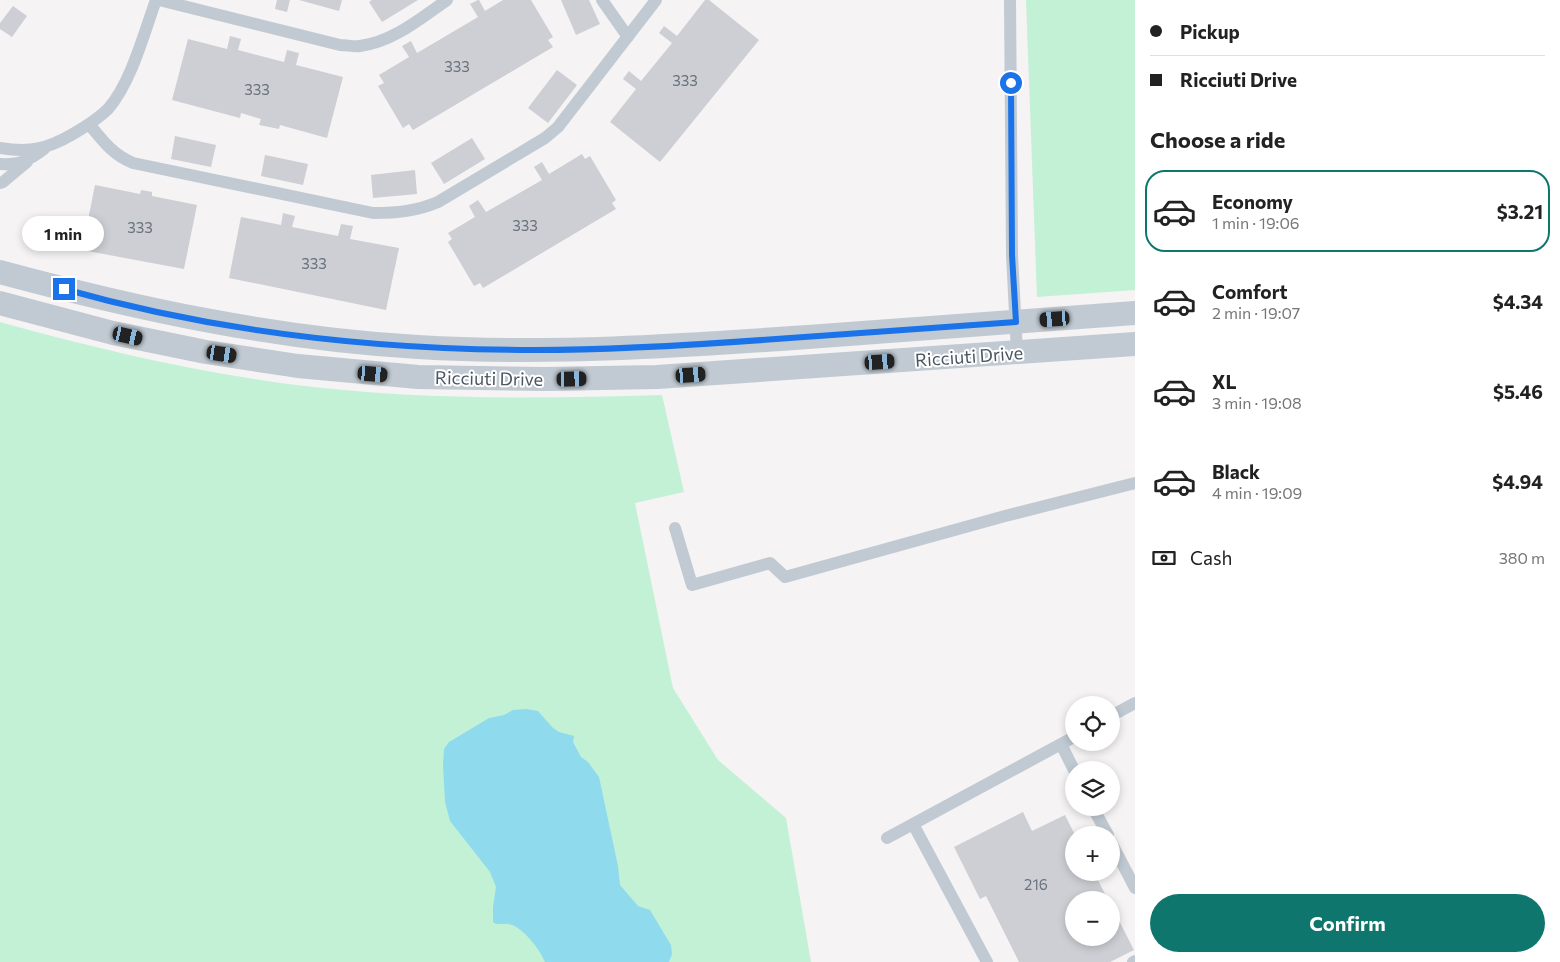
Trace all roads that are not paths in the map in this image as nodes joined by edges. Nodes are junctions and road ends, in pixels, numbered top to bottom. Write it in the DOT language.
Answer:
graph roads {
  1 [pos="158,0"];
  2 [pos="447,0"];
  3 [pos="602,0"];
  4 [pos="656,0"];
  5 [pos="1010,0"];
  6 [pos="628,37"];
  7 [pos="89,124"];
  8 [pos="48,146"];
  9 [pos="0,148"];
  10 [pos="30,160"];
  11 [pos="0,164"];
  12 [pos="0,183"];
  13 [pos="0,272"];
  14 [pos="0,303"];
  15 [pos="1135,313"];
  16 [pos="1016,322"];
  17 [pos="1135,344"];
  18 [pos="1017,352"];
  19 [pos="1135,483"];
  20 [pos="674,528"];
  21 [pos="1135,703"];
  22 [pos="1120,711"];
  23 [pos="1065,742"];
  24 [pos="1061,744"];
  25 [pos="1070,761"];
  26 [pos="913,824"];
  27 [pos="887,838"];
  28 [pos="1120,859"];
  29 [pos="1135,888"];
  30 [pos="987,962"];
  1 -- 2 [label="lane"];
  1 -- 7 [label="lane"];
  3 -- 6 [label="lane"];
  4 -- 6 [label="lane"];
  5 -- 16 [label="lane"];
  6 -- 7 [label="lane"];
  7 -- 8 [label="lane"];
  8 -- 9 [label="lane"];
  8 -- 10 [label="lane"];
  10 -- 11 [label="lane"];
  10 -- 12 [label="lane"];
  13 -- 16 [label="street, Ricciuti Drive"];
  14 -- 18 [label="street, Ricciuti Drive"];
  15 -- 16 [label="street, Ricciuti Drive"];
  16 -- 18 [label="lane"];
  17 -- 18 [label="street, Ricciuti Drive"];
  19 -- 20 [label="lane"];
  21 -- 22 [label="lane"];
  23 -- 24 [label="lane"];
  24 -- 25 [label="lane"];
  24 -- 26 [label="lane"];
  26 -- 27 [label="lane"];
  26 -- 30 [label="lane"];
  28 -- 29 [label="lane"];
}
